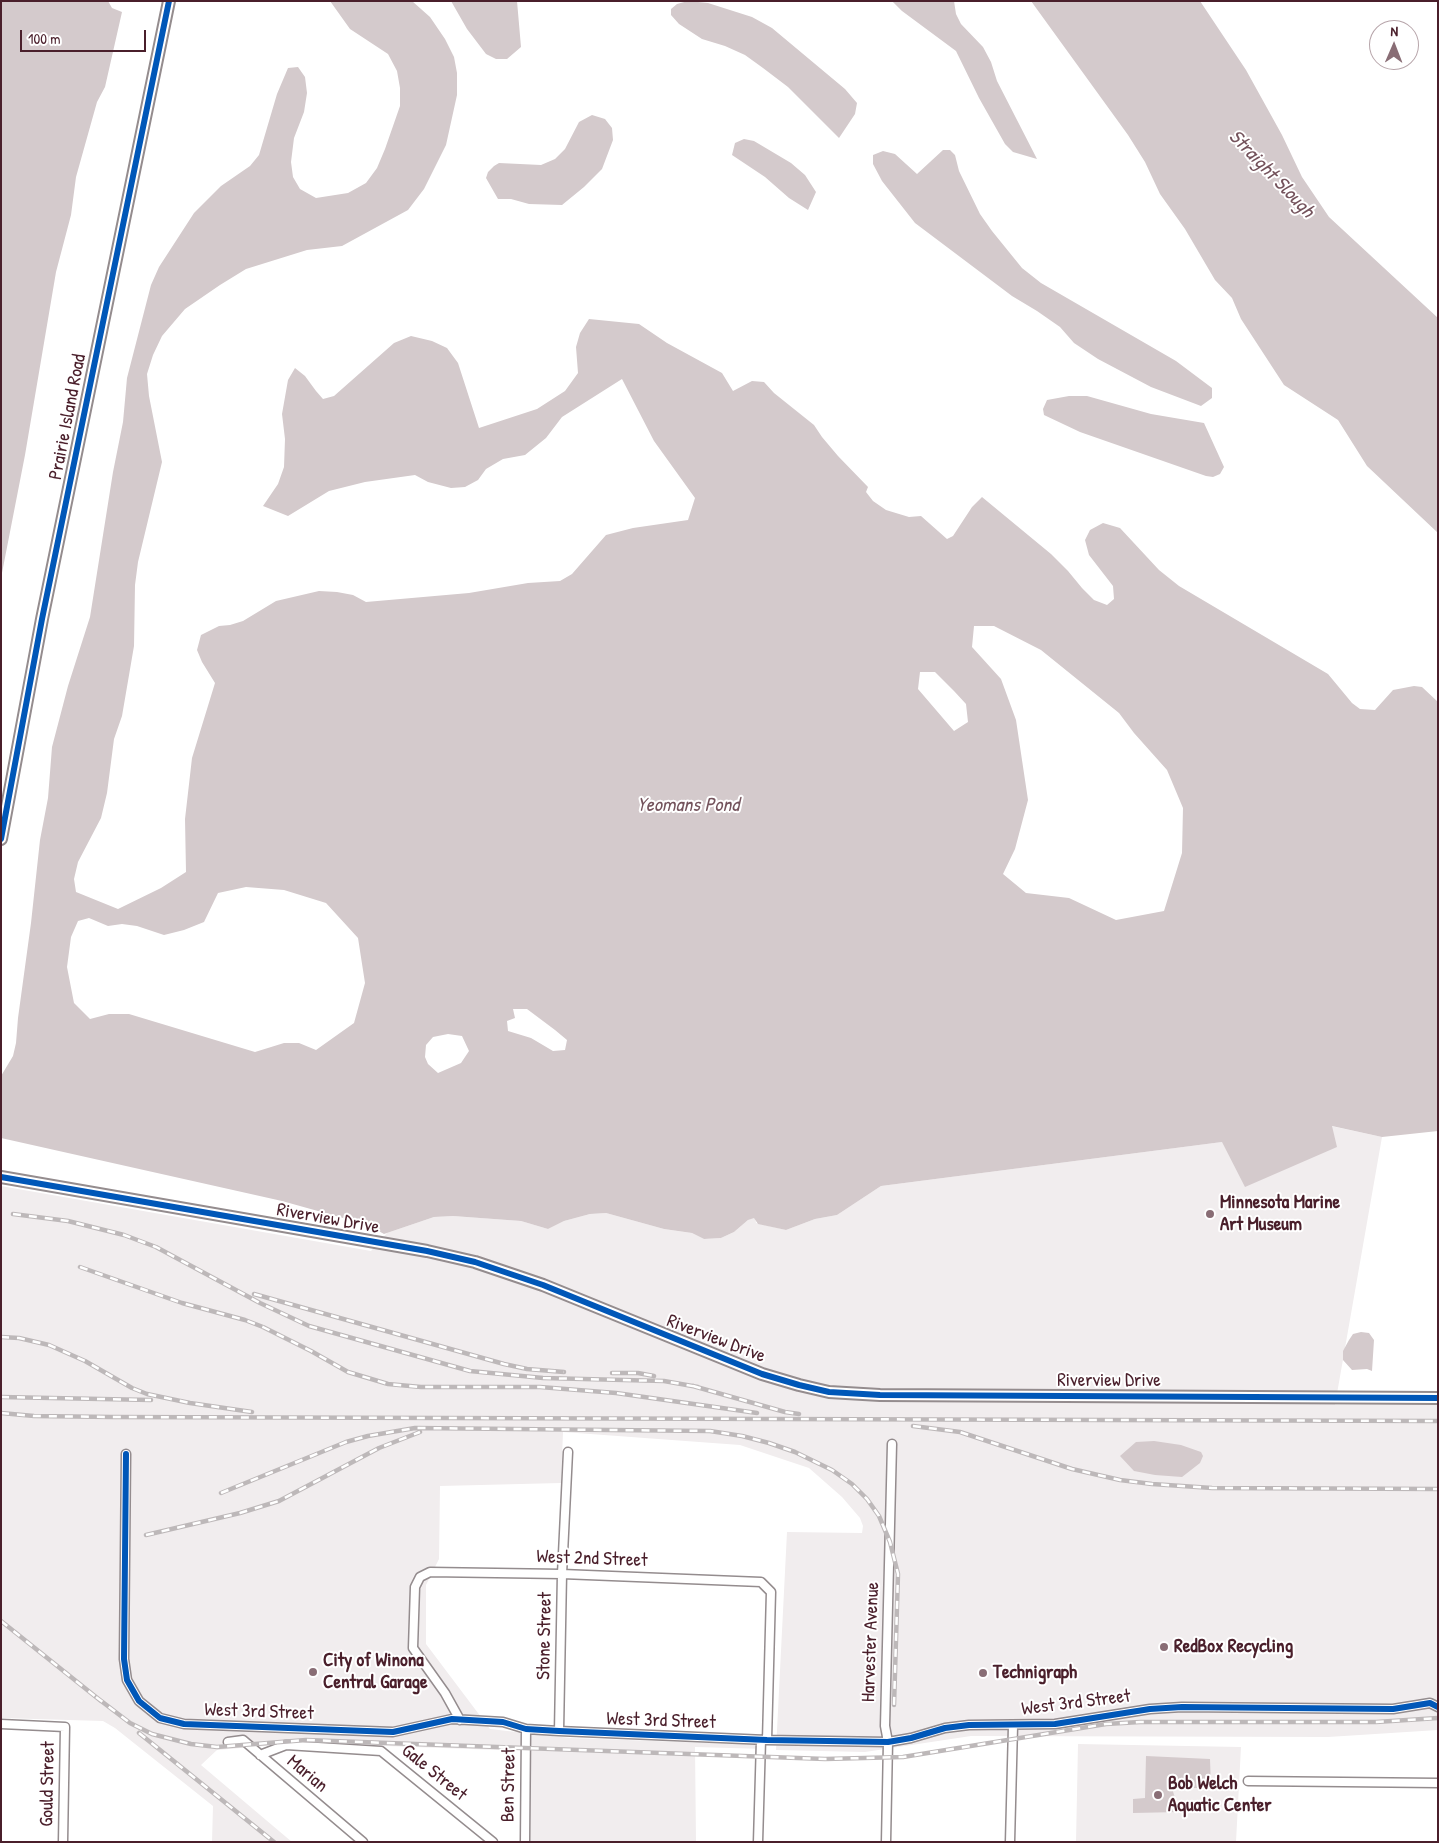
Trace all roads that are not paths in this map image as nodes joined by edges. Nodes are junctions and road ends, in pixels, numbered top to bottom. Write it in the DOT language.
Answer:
graph roads {
  1 [pos="168,1"];
  2 [pos="1,839"];
  3 [pos="1,1177"];
  4 [pos="1438,1398"];
  5 [pos="892,1444"];
  6 [pos="568,1452"];
  7 [pos="126,1454"];
  8 [pos="562,1574"];
  9 [pos="1438,1707"];
  10 [pos="460,1720"];
  11 [pos="1,1724"];
  12 [pos="1014,1726"];
  13 [pos="526,1729"];
  14 [pos="559,1731"];
  15 [pos="764,1740"];
  16 [pos="228,1742"];
  17 [pos="888,1742"];
  18 [pos="260,1756"];
  19 [pos="1248,1781"];
  20 [pos="1438,1783"];
  21 [pos="63,1842"];
  22 [pos="363,1842"];
  23 [pos="493,1842"];
  24 [pos="525,1842"];
  25 [pos="758,1842"];
  26 [pos="886,1842"];
  27 [pos="1010,1842"];
  1 -- 2 [label="street, Prairie Island Road"];
  3 -- 4 [label="street, Riverview Drive"];
  5 -- 17 [label="street, Harvester Avenue"];
  6 -- 8 [label="street, Stone Street"];
  7 -- 10 [label="street, West 3rd Street"];
  8 -- 10 [label="street, West 2nd Street"];
  8 -- 14 [label="street, Stone Street"];
  8 -- 15 [label="street, West 2nd Street"];
  9 -- 12 [label="street, West 3rd Street"];
  10 -- 13 [label="street, West 3rd Street"];
  11 -- 21 [label="street, Gould Street"];
  12 -- 17 [label="street, West 3rd Street"];
  12 -- 27 [label="street"];
  13 -- 14 [label="street, West 3rd Street"];
  13 -- 24 [label="street, Ben Street"];
  14 -- 15 [label="street, West 3rd Street"];
  15 -- 17 [label="street, West 3rd Street"];
  15 -- 25 [label="street"];
  16 -- 18 [label="street, Marian"];
  17 -- 26 [label="street, Harvester Avenue"];
  18 -- 22 [label="street, Marian"];
  18 -- 23 [label="street, Gale Street"];
  19 -- 20 [label="street"];
}
